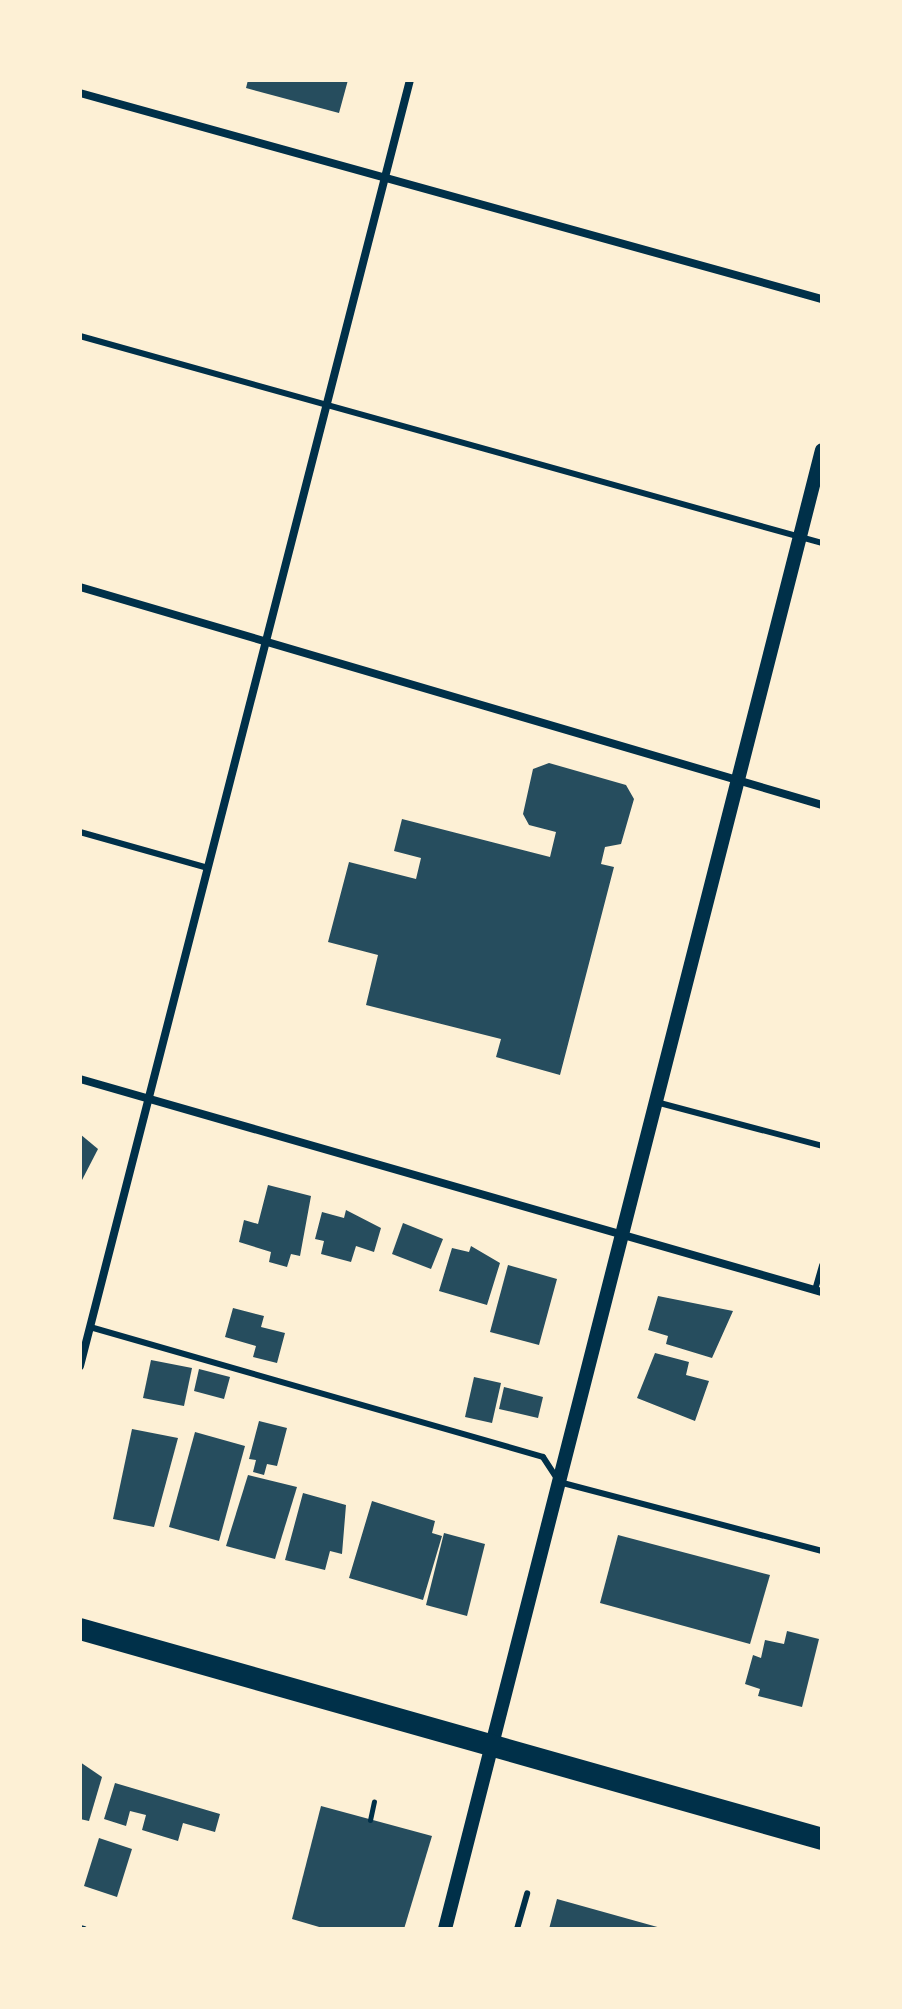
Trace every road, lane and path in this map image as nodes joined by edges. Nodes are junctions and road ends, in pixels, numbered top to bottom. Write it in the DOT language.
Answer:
graph roads {
  1 [pos="410,80"];
  2 [pos="80,93"];
  3 [pos="385,178"];
  4 [pos="822,299"];
  5 [pos="80,336"];
  6 [pos="327,404"];
  7 [pos="822,450"];
  8 [pos="800,536"];
  9 [pos="822,543"];
  10 [pos="80,587"];
  11 [pos="267,640"];
  12 [pos="738,779"];
  13 [pos="822,805"];
  14 [pos="80,832"];
  15 [pos="208,868"];
  16 [pos="80,1079"];
  17 [pos="149,1099"];
  18 [pos="656,1102"];
  19 [pos="822,1146"];
  20 [pos="622,1236"];
  21 [pos="822,1265"];
  22 [pos="819,1291"];
  23 [pos="90,1327"];
  24 [pos="81,1360"];
  25 [pos="559,1482"];
  26 [pos="822,1551"];
  27 [pos="80,1629"];
  28 [pos="492,1746"];
  29 [pos="374,1801"];
  30 [pos="370,1820"];
  31 [pos="822,1839"];
  32 [pos="527,1893"];
  33 [pos="445,1929"];
  34 [pos="517,1929"];
  1 -- 3 [label="street"];
  2 -- 3 [label="street"];
  3 -- 4 [label="street"];
  3 -- 6 [label="street"];
  5 -- 6 [label="lane"];
  6 -- 8 [label="lane"];
  6 -- 11 [label="street"];
  7 -- 8 [label="street"];
  8 -- 9 [label="lane"];
  8 -- 12 [label="street"];
  10 -- 11 [label="street"];
  11 -- 12 [label="street"];
  11 -- 15 [label="street"];
  12 -- 13 [label="street"];
  12 -- 18 [label="street"];
  14 -- 15 [label="lane"];
  15 -- 17 [label="street"];
  16 -- 17 [label="street"];
  17 -- 20 [label="street"];
  17 -- 23 [label="street"];
  18 -- 19 [label="lane"];
  18 -- 20 [label="street"];
  20 -- 22 [label="street"];
  20 -- 25 [label="street"];
  21 -- 22 [label="lane"];
  23 -- 24 [label="street"];
  23 -- 25 [label="lane"];
  25 -- 26 [label="lane"];
  25 -- 28 [label="street"];
  27 -- 28 [label="highway"];
  28 -- 31 [label="highway"];
  28 -- 33 [label="street"];
  29 -- 30 [label="path"];
  32 -- 34 [label="lane"];
}
